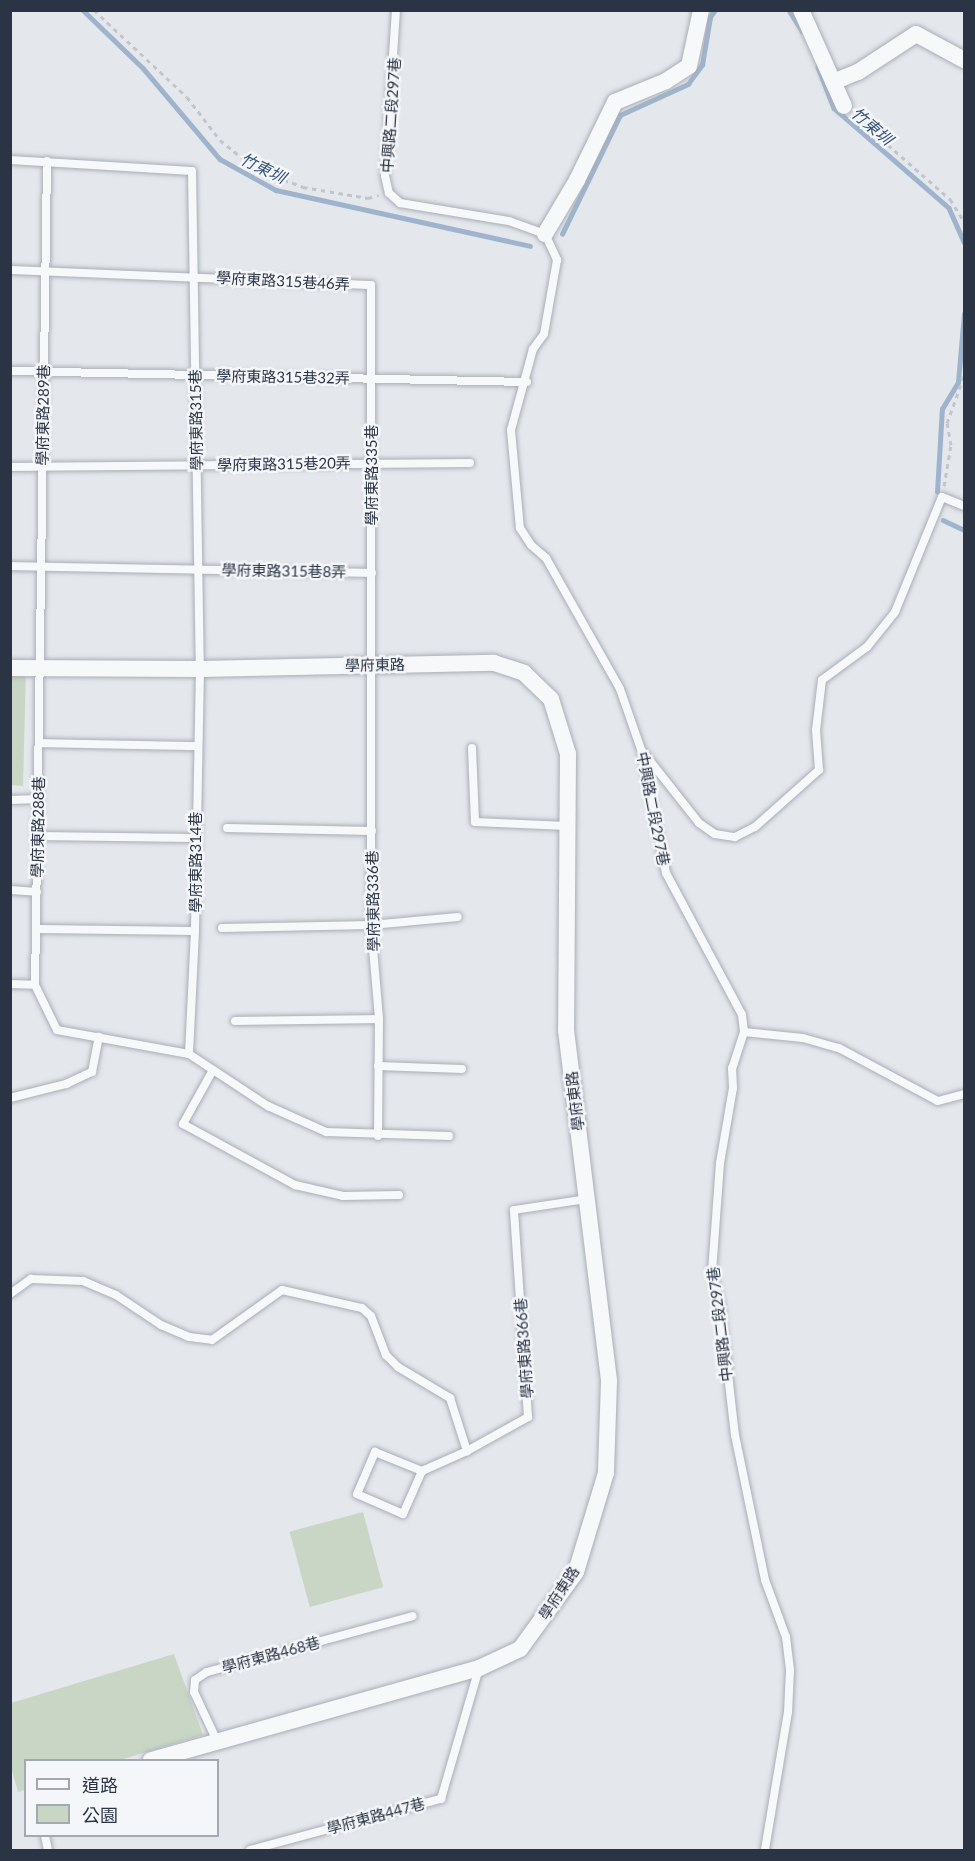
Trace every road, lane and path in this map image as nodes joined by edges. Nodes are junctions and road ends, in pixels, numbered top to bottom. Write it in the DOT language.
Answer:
graph roads {
  1 [pos="94,10"];
  2 [pos="396,10"];
  3 [pos="700,10"];
  4 [pos="801,10"];
  5 [pos="964,60"];
  6 [pos="833,82"];
  7 [pos="844,106"];
  8 [pos="10,160"];
  9 [pos="46,161"];
  10 [pos="389,193"];
  11 [pos="964,221"];
  12 [pos="545,234"];
  13 [pos="10,270"];
  14 [pos="45,272"];
  15 [pos="194,276"];
  16 [pos="371,285"];
  17 [pos="10,370"];
  18 [pos="44,371"];
  19 [pos="195,375"];
  20 [pos="964,376"];
  21 [pos="372,379"];
  22 [pos="527,382"];
  23 [pos="372,463"];
  24 [pos="470,463"];
  25 [pos="196,465"];
  26 [pos="10,467"];
  27 [pos="43,467"];
  28 [pos="942,497"];
  29 [pos="964,506"];
  30 [pos="10,566"];
  31 [pos="42,566"];
  32 [pos="196,569"];
  33 [pos="372,573"];
  34 [pos="374,665"];
  35 [pos="10,668"];
  36 [pos="40,669"];
  37 [pos="200,669"];
  38 [pos="39,743"];
  39 [pos="198,746"];
  40 [pos="472,748"];
  41 [pos="642,752"];
  42 [pos="39,799"];
  43 [pos="10,800"];
  44 [pos="567,826"];
  45 [pos="227,828"];
  46 [pos="372,831"];
  47 [pos="36,836"];
  48 [pos="194,838"];
  49 [pos="10,890"];
  50 [pos="37,892"];
  51 [pos="458,917"];
  52 [pos="371,925"];
  53 [pos="222,928"];
  54 [pos="38,929"];
  55 [pos="195,931"];
  56 [pos="10,984"];
  57 [pos="35,985"];
  58 [pos="379,1019"];
  59 [pos="235,1021"];
  60 [pos="744,1032"];
  61 [pos="99,1037"];
  62 [pos="189,1054"];
  63 [pos="378,1066"];
  64 [pos="462,1069"];
  65 [pos="213,1070"];
  66 [pos="964,1094"];
  67 [pos="10,1098"];
  68 [pos="378,1136"];
  69 [pos="449,1136"];
  70 [pos="399,1195"];
  71 [pos="587,1200"];
  72 [pos="10,1294"];
  73 [pos="467,1451"];
  74 [pos="422,1471"];
  75 [pos="413,1616"];
  76 [pos="479,1668"];
  77 [pos="217,1742"];
  78 [pos="158,1759"];
  79 [pos="250,1851"];
  80 [pos="765,1851"];
  1 -- 10 [label="path"];
  2 -- 10 [label="lane, 中興路二段297巷"];
  3 -- 12 [label="street"];
  4 -- 6 [label="street"];
  5 -- 6 [label="street"];
  6 -- 7 [label="street"];
  7 -- 11 [label="path"];
  8 -- 9 [label="lane"];
  9 -- 14 [label="lane, 學府東路289巷"];
  9 -- 15 [label="lane, 學府東路315巷"];
  10 -- 12 [label="lane, 中興路二段297巷"];
  12 -- 22 [label="lane, 中興路二段297巷"];
  13 -- 14 [label="lane, 學府東路315巷46弄"];
  14 -- 15 [label="lane, 學府東路315巷46弄"];
  14 -- 18 [label="lane, 學府東路289巷"];
  15 -- 16 [label="lane, 學府東路315巷46弄"];
  15 -- 19 [label="lane, 學府東路315巷"];
  16 -- 21 [label="lane, 學府東路335巷"];
  17 -- 18 [label="lane, 學府東路315巷32弄"];
  18 -- 19 [label="lane, 學府東路315巷32弄"];
  18 -- 27 [label="lane, 學府東路289巷"];
  19 -- 21 [label="lane, 學府東路315巷32弄"];
  19 -- 25 [label="lane, 學府東路315巷"];
  20 -- 28 [label="path"];
  21 -- 22 [label="lane, 學府東路315巷32弄"];
  21 -- 23 [label="lane, 學府東路335巷"];
  22 -- 41 [label="lane, 中興路二段297巷"];
  23 -- 24 [label="lane, 學府東路315巷20弄"];
  23 -- 25 [label="lane, 學府東路315巷20弄"];
  23 -- 33 [label="lane, 學府東路335巷"];
  25 -- 27 [label="lane, 學府東路315巷20弄"];
  25 -- 32 [label="lane, 學府東路315巷"];
  26 -- 27 [label="lane, 學府東路315巷20弄"];
  27 -- 31 [label="lane, 學府東路289巷"];
  28 -- 29 [label="lane"];
  28 -- 41 [label="lane"];
  30 -- 31 [label="lane, 學府東路315巷8弄"];
  31 -- 32 [label="lane, 學府東路315巷8弄"];
  31 -- 36 [label="lane, 學府東路289巷"];
  32 -- 33 [label="lane, 學府東路315巷8弄"];
  32 -- 37 [label="lane, 學府東路315巷"];
  33 -- 34 [label="lane, 學府東路335巷"];
  34 -- 37 [label="street, 學府東路"];
  34 -- 44 [label="street, 學府東路"];
  34 -- 46 [label="lane, 學府東路336巷"];
  35 -- 36 [label="street, 學府東路"];
  36 -- 37 [label="street, 學府東路"];
  36 -- 38 [label="lane, 學府東路288巷"];
  37 -- 39 [label="lane, 學府東路314巷"];
  38 -- 39 [label="lane"];
  38 -- 42 [label="lane, 學府東路288巷"];
  39 -- 48 [label="lane, 學府東路314巷"];
  40 -- 44 [label="lane"];
  41 -- 60 [label="lane, 中興路二段297巷"];
  42 -- 43 [label="lane"];
  42 -- 47 [label="lane, 學府東路288巷"];
  44 -- 71 [label="street, 學府東路"];
  45 -- 46 [label="lane"];
  46 -- 52 [label="lane, 學府東路336巷"];
  47 -- 48 [label="lane"];
  47 -- 50 [label="lane, 學府東路288巷"];
  48 -- 55 [label="lane, 學府東路314巷"];
  49 -- 50 [label="lane"];
  50 -- 54 [label="lane, 學府東路288巷"];
  51 -- 52 [label="lane"];
  52 -- 53 [label="lane"];
  52 -- 58 [label="lane, 學府東路336巷"];
  54 -- 55 [label="lane"];
  54 -- 57 [label="lane, 學府東路288巷"];
  55 -- 62 [label="lane, 學府東路314巷"];
  56 -- 57 [label="lane"];
  57 -- 61 [label="lane"];
  58 -- 59 [label="lane"];
  58 -- 63 [label="lane, 學府東路336巷"];
  60 -- 66 [label="lane"];
  60 -- 80 [label="lane, 中興路二段297巷"];
  61 -- 62 [label="lane"];
  61 -- 67 [label="lane"];
  62 -- 65 [label="lane"];
  63 -- 64 [label="lane"];
  63 -- 68 [label="lane, 學府東路336巷"];
  65 -- 68 [label="lane"];
  65 -- 70 [label="lane"];
  68 -- 69 [label="lane"];
  71 -- 73 [label="lane, 學府東路366巷"];
  71 -- 76 [label="street, 學府東路"];
  72 -- 73 [label="lane"];
  73 -- 74 [label="lane"];
  74 -- 74 [label="lane"];
  75 -- 77 [label="lane, 學府東路468巷"];
  76 -- 77 [label="street, 學府東路"];
  76 -- 79 [label="lane, 學府東路447巷"];
  77 -- 78 [label="street, 學府東路"];
}
